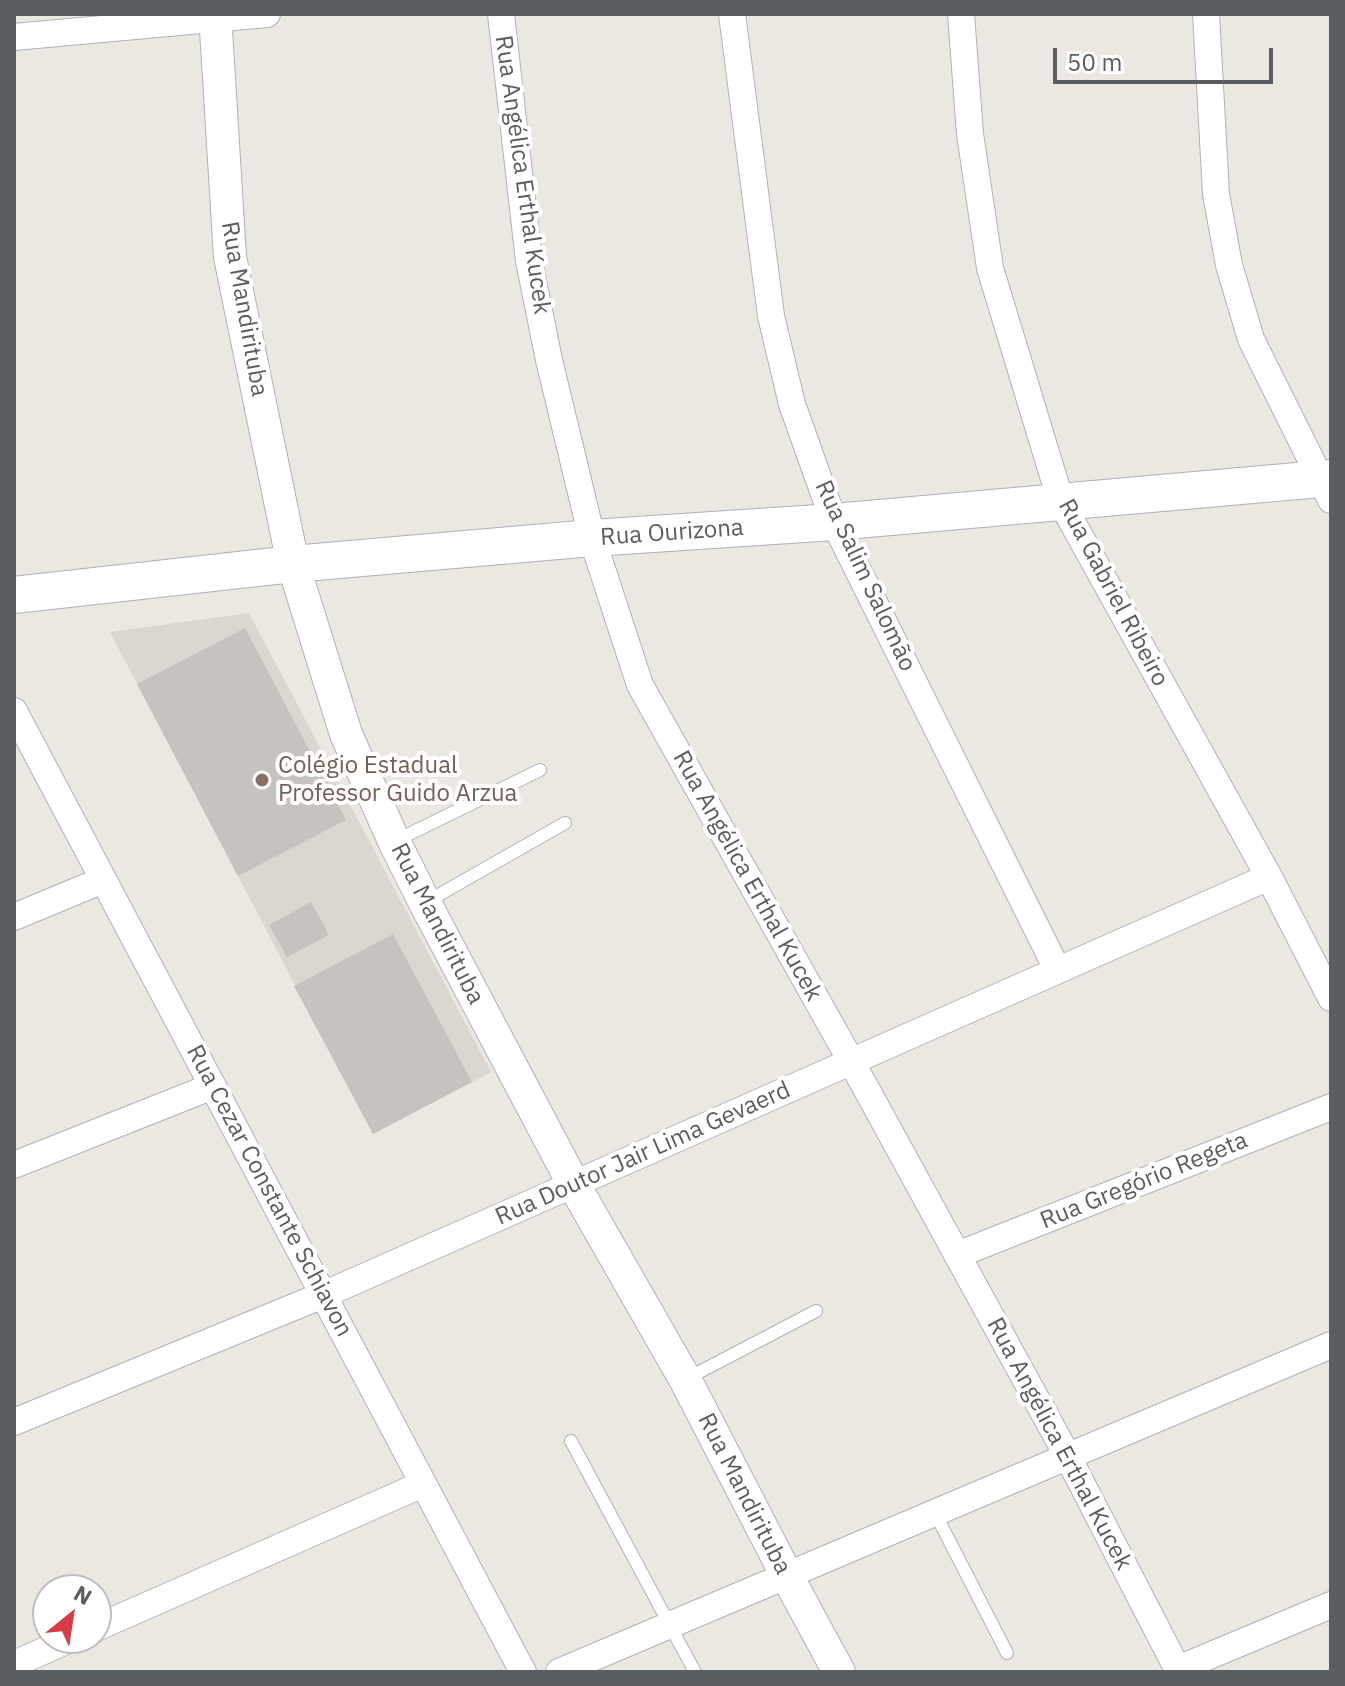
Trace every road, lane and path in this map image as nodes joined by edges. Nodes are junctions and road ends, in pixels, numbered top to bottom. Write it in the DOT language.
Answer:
graph roads {
  1 [pos="267,14"];
  2 [pos="501,14"];
  3 [pos="732,14"];
  4 [pos="961,14"];
  5 [pos="1206,14"];
  6 [pos="216,16"];
  7 [pos="14,37"];
  8 [pos="1327,486"];
  9 [pos="1061,502"];
  10 [pos="834,522"];
  11 [pos="592,538"];
  12 [pos="293,564"];
  13 [pos="14,595"];
  14 [pos="14,711"];
  15 [pos="540,770"];
  16 [pos="565,823"];
  17 [pos="394,841"];
  18 [pos="1269,877"];
  19 [pos="103,880"];
  20 [pos="425,903"];
  21 [pos="14,917"];
  22 [pos="1057,969"];
  23 [pos="1331,998"];
  24 [pos="851,1061"];
  25 [pos="213,1086"];
  26 [pos="1331,1107"];
  27 [pos="14,1165"];
  28 [pos="574,1185"];
  29 [pos="957,1255"];
  30 [pos="323,1295"];
  31 [pos="816,1311"];
  32 [pos="1331,1345"];
  33 [pos="685,1379"];
  34 [pos="14,1422"];
  35 [pos="571,1441"];
  36 [pos="1068,1457"];
  37 [pos="423,1484"];
  38 [pos="935,1513"];
  39 [pos="787,1576"];
  40 [pos="1331,1605"];
  41 [pos="112,1621"];
  42 [pos="669,1625"];
  43 [pos="1007,1653"];
  44 [pos="37,1654"];
  45 [pos="14,1664"];
  46 [pos="1178,1671"];
  47 [pos="523,1672"];
  48 [pos="559,1672"];
  49 [pos="695,1672"];
  50 [pos="839,1672"];
  1 -- 6 [label="street"];
  2 -- 11 [label="street, Rua Angélica Erthal Kucek"];
  3 -- 10 [label="street, Rua Salim Salomão"];
  4 -- 9 [label="street, Rua Gabriel Ribeiro"];
  5 -- 8 [label="street"];
  6 -- 7 [label="street"];
  6 -- 12 [label="street, Rua Mandirituba"];
  8 -- 9 [label="main road, Rua Ourizona"];
  9 -- 10 [label="main road, Rua Ourizona"];
  9 -- 18 [label="street, Rua Gabriel Ribeiro"];
  10 -- 11 [label="main road, Rua Ourizona"];
  10 -- 22 [label="street, Rua Salim Salomão"];
  11 -- 12 [label="main road, Rua Ourizona"];
  11 -- 24 [label="street, Rua Angélica Erthal Kucek"];
  12 -- 13 [label="main road, Rua Ourizona"];
  12 -- 17 [label="street, Rua Mandirituba"];
  14 -- 19 [label="street, Rua Cezar Constante Schiavon"];
  15 -- 17 [label="lane"];
  16 -- 20 [label="lane"];
  17 -- 20 [label="street, Rua Mandirituba"];
  18 -- 22 [label="street, Rua Doutor Jair Lima Gevaerd"];
  18 -- 23 [label="street, Rua Gabriel Ribeiro"];
  19 -- 21 [label="street"];
  19 -- 25 [label="street, Rua Cezar Constante Schiavon"];
  20 -- 28 [label="street, Rua Mandirituba"];
  22 -- 24 [label="street, Rua Doutor Jair Lima Gevaerd"];
  24 -- 28 [label="street, Rua Doutor Jair Lima Gevaerd"];
  24 -- 29 [label="street, Rua Angélica Erthal Kucek"];
  25 -- 27 [label="street"];
  25 -- 30 [label="street, Rua Cezar Constante Schiavon"];
  26 -- 29 [label="street, Rua Gregório Regeta"];
  28 -- 30 [label="street, Rua Doutor Jair Lima Gevaerd"];
  28 -- 33 [label="street, Rua Mandirituba"];
  29 -- 36 [label="street, Rua Angélica Erthal Kucek"];
  30 -- 34 [label="street, Rua Doutor Jair Lima Gevaerd"];
  30 -- 37 [label="street, Rua Cezar Constante Schiavon"];
  31 -- 33 [label="lane"];
  32 -- 36 [label="street"];
  33 -- 39 [label="street, Rua Mandirituba"];
  35 -- 42 [label="lane"];
  36 -- 38 [label="street"];
  36 -- 46 [label="street, Rua Angélica Erthal Kucek"];
  37 -- 41 [label="street"];
  37 -- 47 [label="street, Rua Cezar Constante Schiavon"];
  38 -- 39 [label="street"];
  38 -- 43 [label="lane"];
  39 -- 42 [label="street"];
  39 -- 50 [label="street, Rua Mandirituba"];
  40 -- 46 [label="street"];
  42 -- 48 [label="street"];
  42 -- 49 [label="lane"];
  44 -- 45 [label="street"];
}
